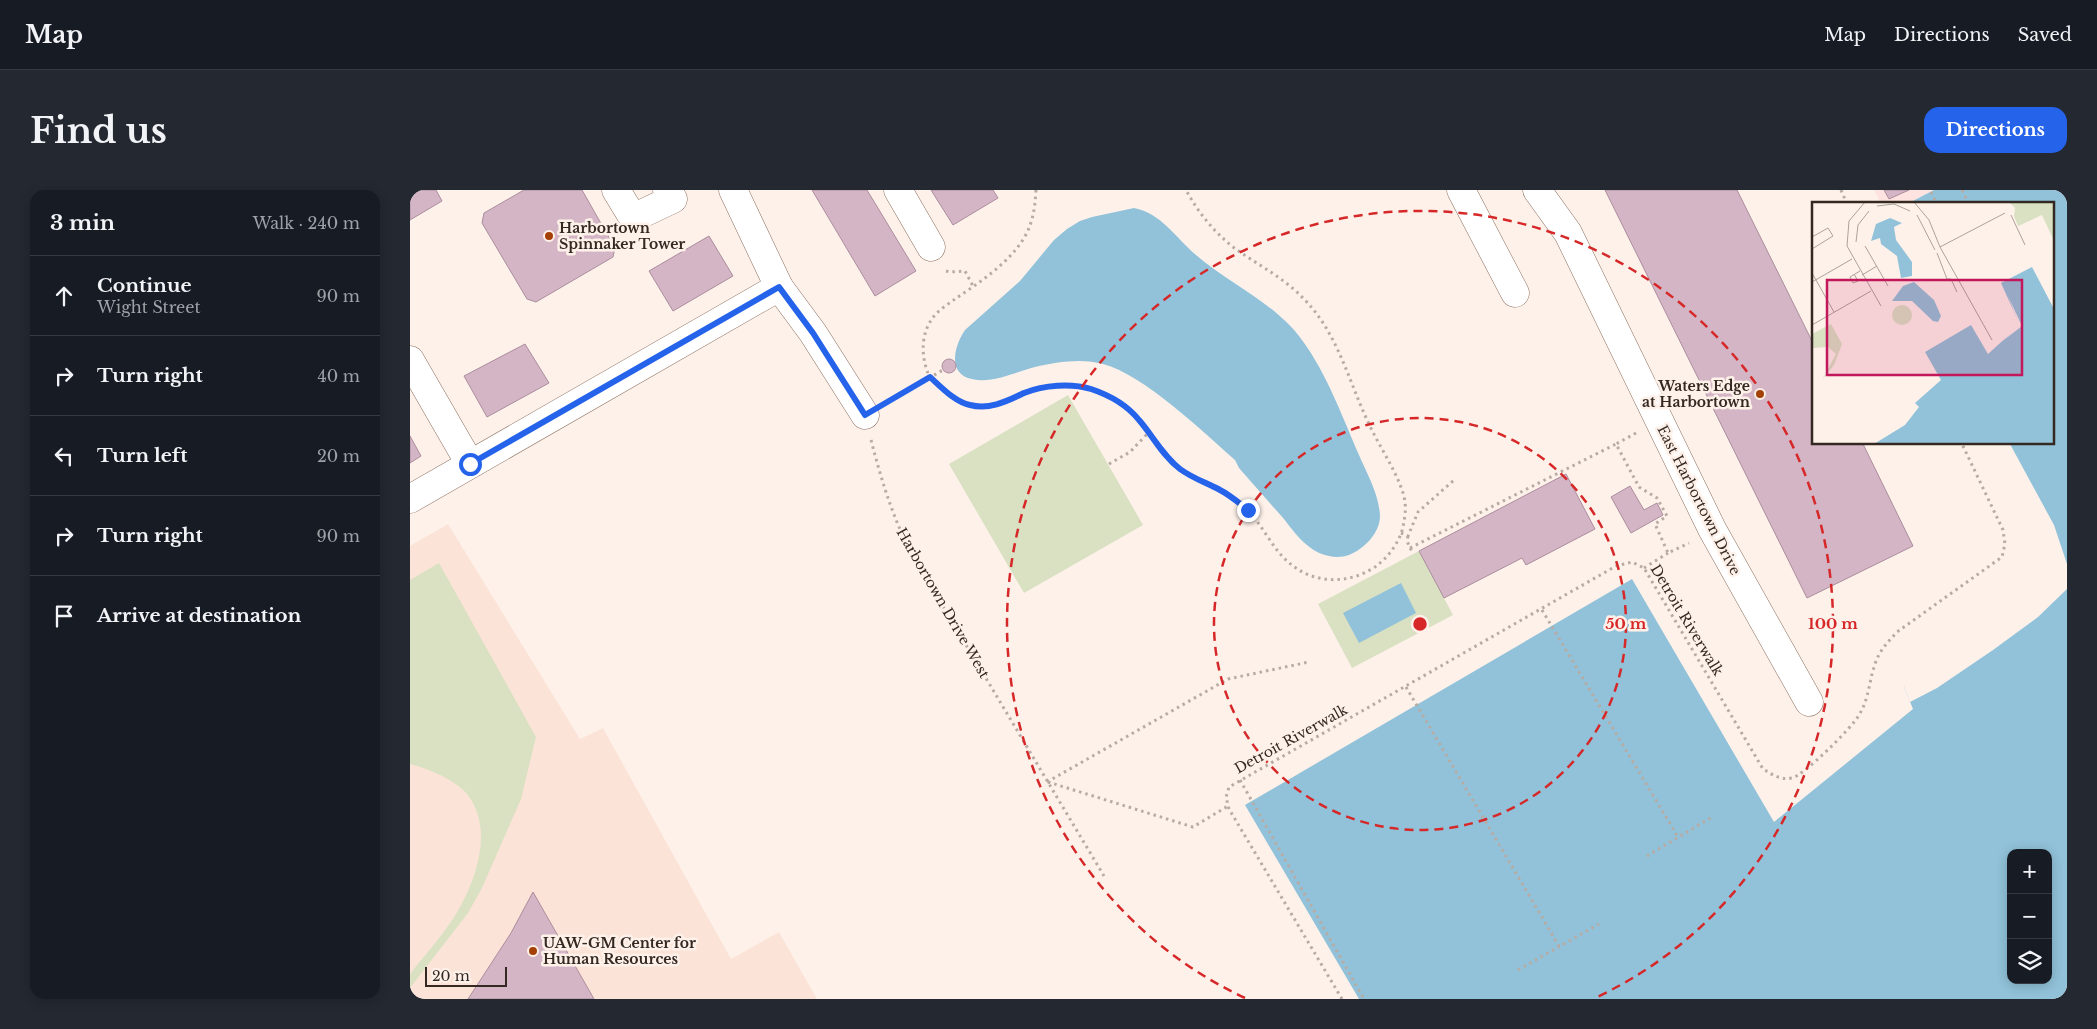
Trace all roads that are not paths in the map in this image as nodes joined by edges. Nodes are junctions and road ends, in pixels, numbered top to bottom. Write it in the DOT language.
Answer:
graph roads {
  1 [pos="616,190"];
  2 [pos="732,190"];
  3 [pos="898,190"];
  4 [pos="1461,190"];
  5 [pos="1538,190"];
  6 [pos="676,193"];
  7 [pos="930,247"];
  8 [pos="779,287"];
  9 [pos="1515,293"];
  10 [pos="410,360"];
  11 [pos="865,415"];
  12 [pos="470,464"];
  13 [pos="410,499"];
  14 [pos="1809,702"];
  1 -- 6 [label="street"];
  2 -- 8 [label="street"];
  3 -- 7 [label="street"];
  4 -- 9 [label="street"];
  5 -- 14 [label="street, East Harbortown Drive"];
  8 -- 11 [label="street"];
  8 -- 12 [label="street"];
  10 -- 12 [label="street"];
  12 -- 13 [label="street"];
}
